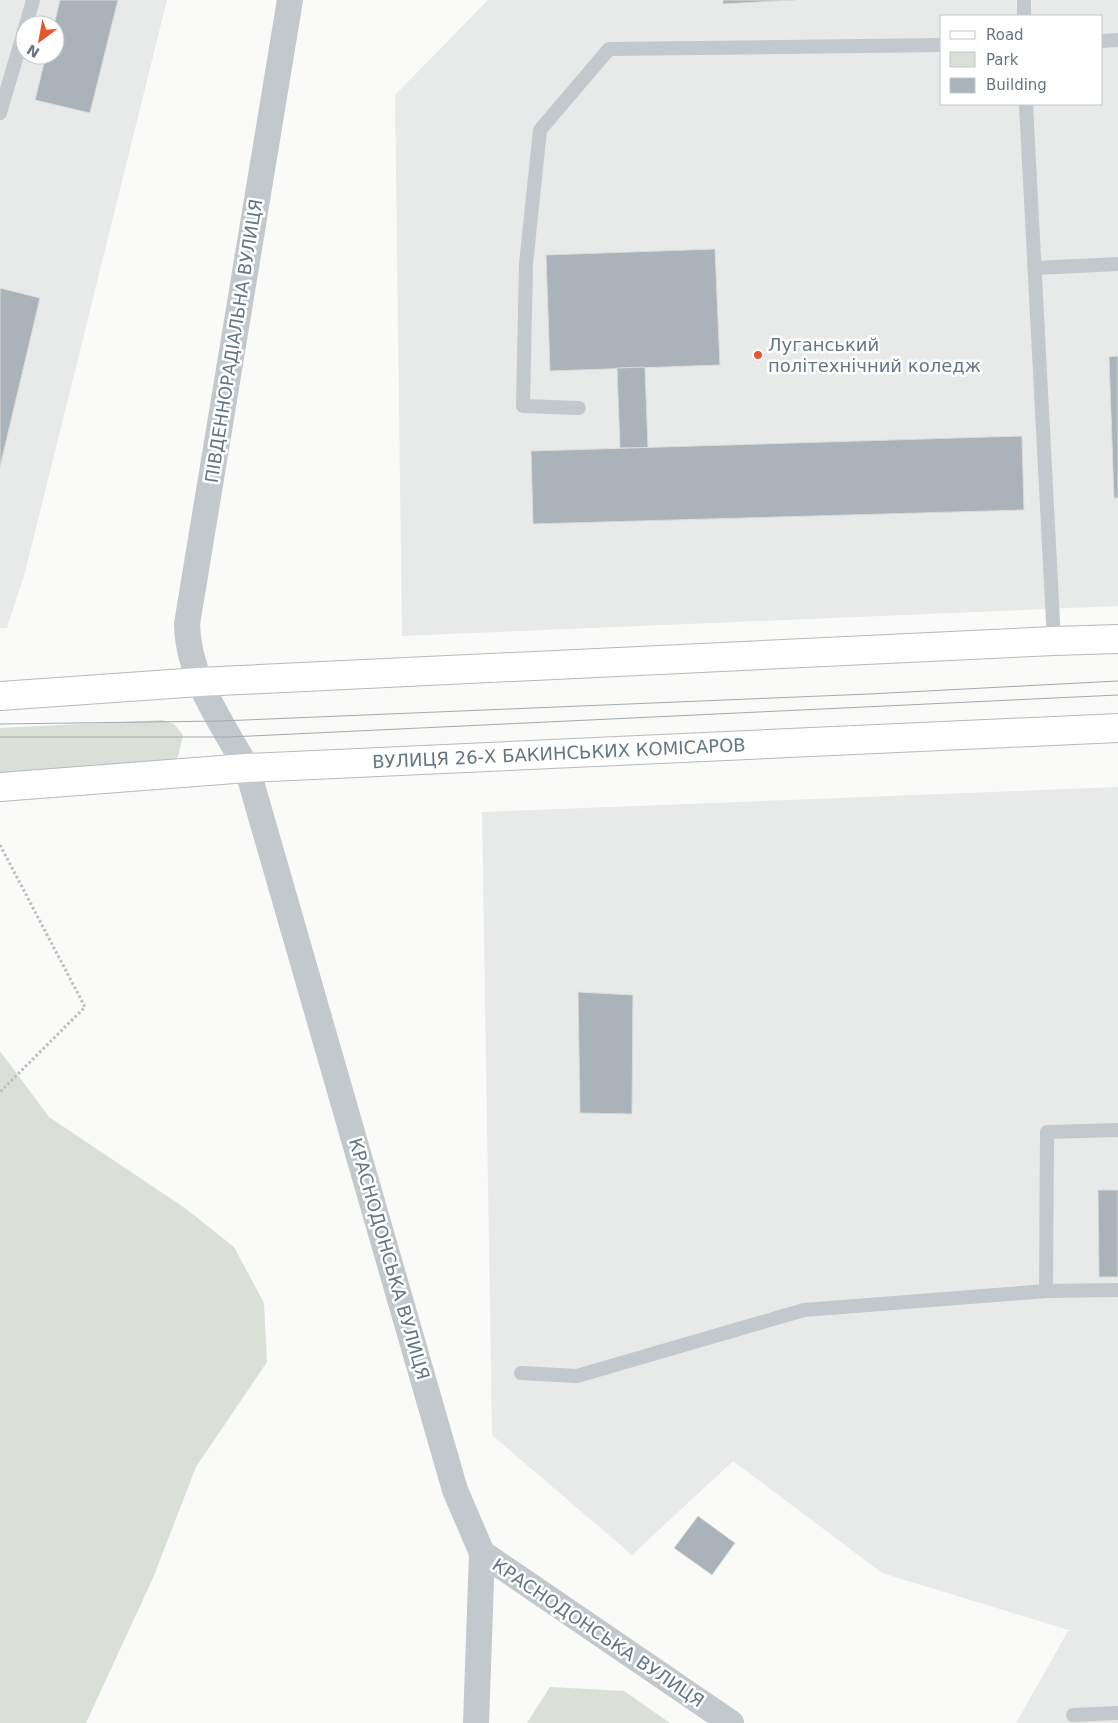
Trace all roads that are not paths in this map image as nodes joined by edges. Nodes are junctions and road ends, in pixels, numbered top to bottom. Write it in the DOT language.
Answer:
graph roads {
  1 [pos="33,0"];
  2 [pos="290,0"];
  3 [pos="1024,0"];
  4 [pos="28,15"];
  5 [pos="1024,15"];
  6 [pos="1118,40"];
  7 [pos="1103,41"];
  8 [pos="940,45"];
  9 [pos="15,61"];
  10 [pos="1026,105"];
  11 [pos="0,113"];
  12 [pos="1118,264"];
  13 [pos="1035,268"];
  14 [pos="579,408"];
  15 [pos="1118,639"];
  16 [pos="1054,641"];
  17 [pos="198,682"];
  18 [pos="0,696"];
  19 [pos="1118,728"];
  20 [pos="247,768"];
  21 [pos="0,787"];
  22 [pos="1118,1130"];
  23 [pos="1118,1290"];
  24 [pos="1046,1291"];
  25 [pos="521,1373"];
  26 [pos="482,1553"];
  27 [pos="1118,1713"];
  28 [pos="1073,1715"];
  29 [pos="476,1723"];
  30 [pos="731,1723"];
  1 -- 4 [label="lane"];
  2 -- 17 [label="street, ПІВДЕННОРАДІАЛЬНА ВУЛИЦЯ"];
  3 -- 5 [label="lane"];
  6 -- 7 [label="lane"];
  8 -- 14 [label="lane"];
  9 -- 11 [label="lane"];
  10 -- 13 [label="lane"];
  12 -- 13 [label="lane"];
  13 -- 16 [label="lane"];
  15 -- 16 [label="street"];
  16 -- 17 [label="street"];
  17 -- 18 [label="street"];
  17 -- 20 [label="street, КРАСНОДОНСЬКА ВУЛИЦЯ"];
  19 -- 20 [label="street, ВУЛИЦЯ 26-Х БАКИНСЬКИХ КОМІСАРОВ"];
  20 -- 21 [label="street, ВУЛИЦЯ 26-Х БАКИНСЬКИХ КОМІСАРОВ"];
  20 -- 26 [label="street, КРАСНОДОНСЬКА ВУЛИЦЯ"];
  22 -- 24 [label="lane"];
  23 -- 24 [label="lane"];
  24 -- 25 [label="lane"];
  26 -- 29 [label="street"];
  26 -- 30 [label="street, КРАСНОДОНСЬКА ВУЛИЦЯ"];
  27 -- 28 [label="lane"];
}
